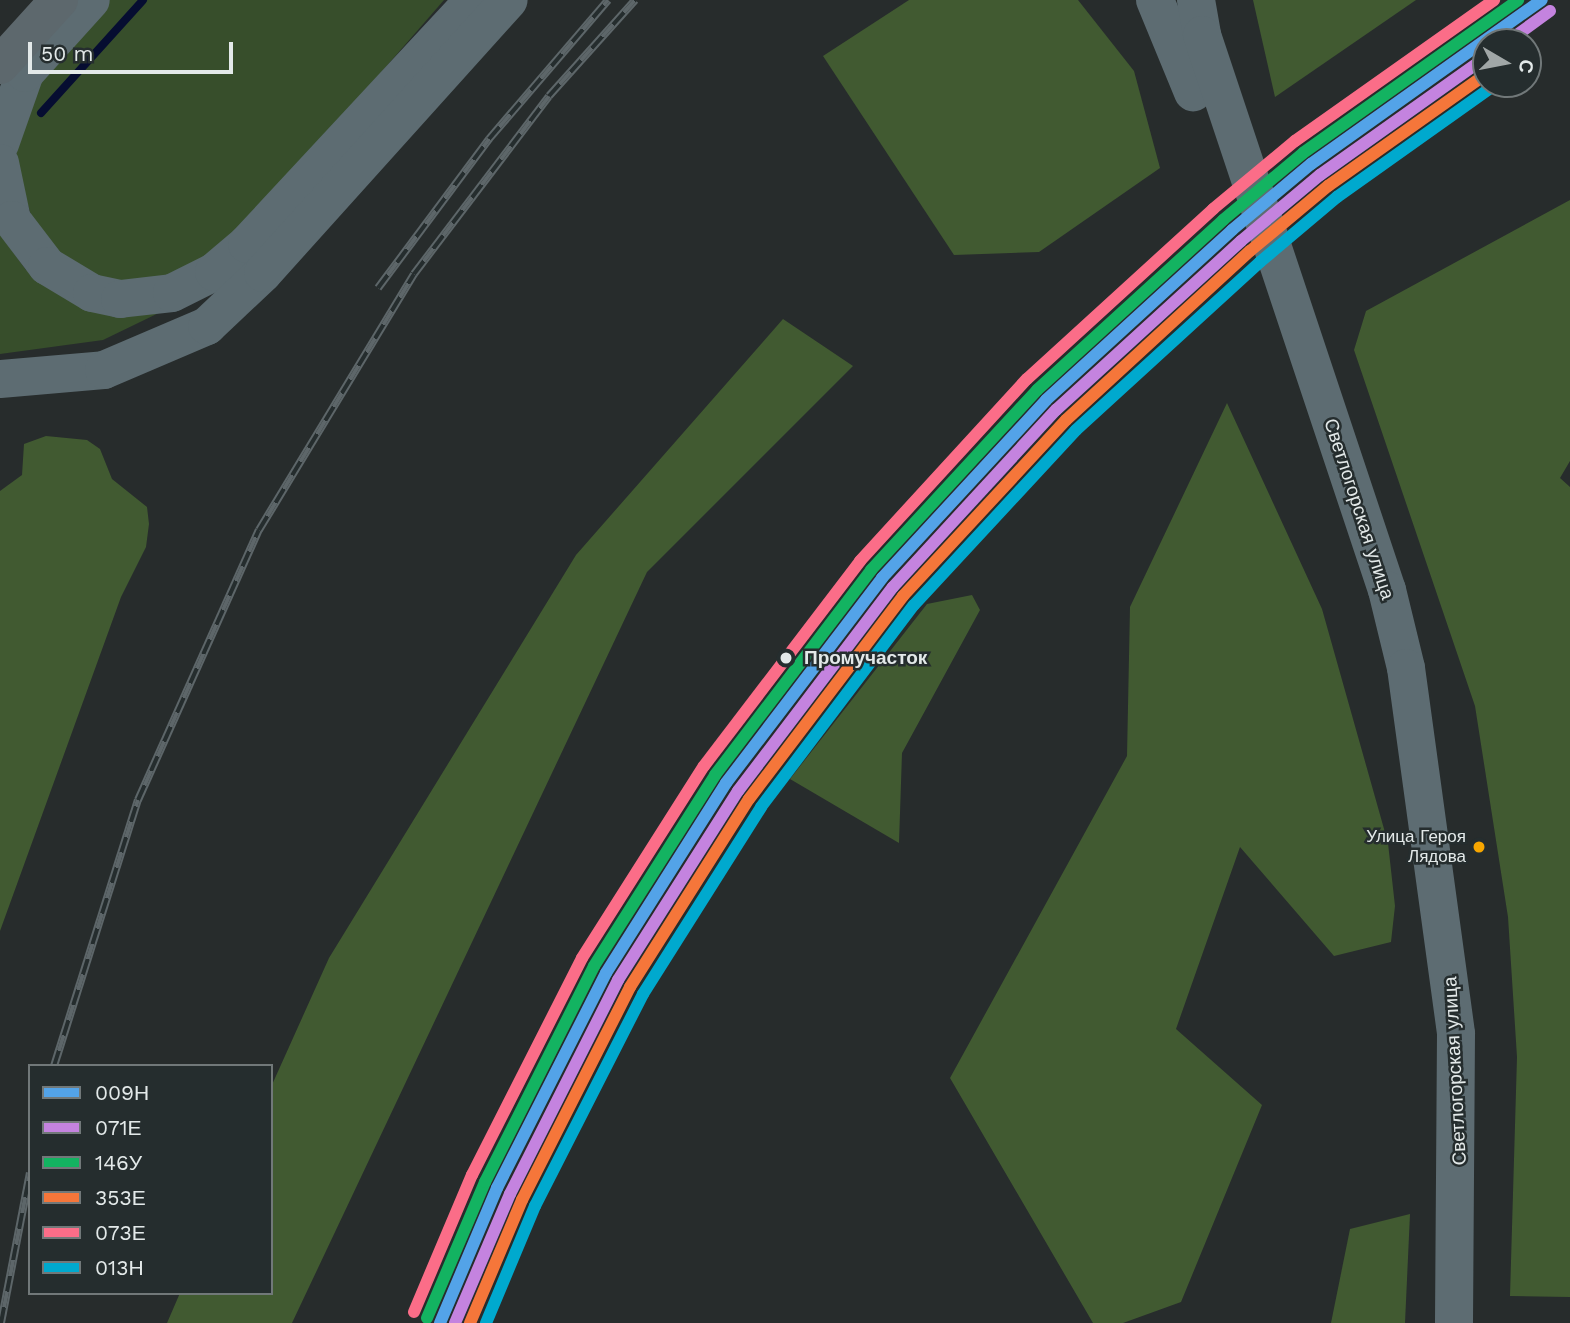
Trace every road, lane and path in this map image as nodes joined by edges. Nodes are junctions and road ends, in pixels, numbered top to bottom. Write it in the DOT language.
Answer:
graph roads {
  1 [pos="59,0"];
  2 [pos="91,0"];
  3 [pos="474,0"];
  4 [pos="509,0"];
  5 [pos="1155,0"];
  6 [pos="1162,0"];
  7 [pos="1192,21"];
  8 [pos="0,65"];
  9 [pos="0,144"];
  10 [pos="0,163"];
  11 [pos="0,379"];
  12 [pos="1454,1323"];
  1 -- 8 [label="highway"];
  2 -- 9 [label="main road"];
  3 -- 10 [label="main road"];
  4 -- 11 [label="main road"];
  5 -- 7 [label="main road"];
  6 -- 7 [label="main road"];
  7 -- 12 [label="main road, Светлогорская улица"];
}
